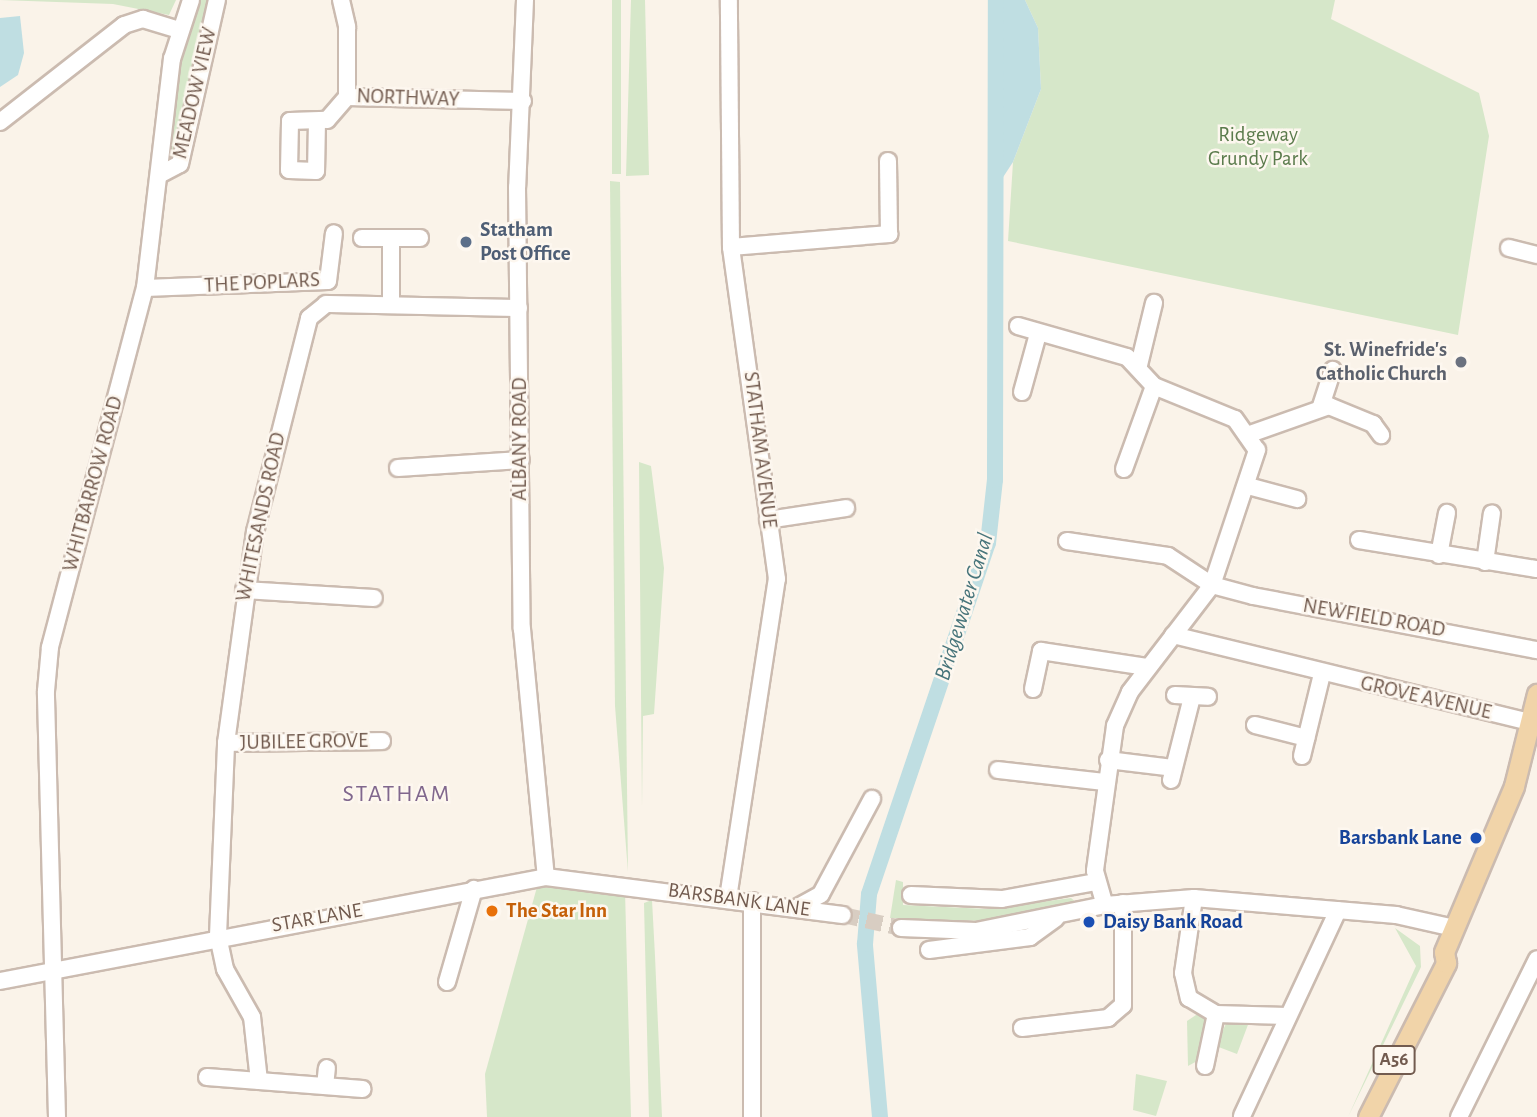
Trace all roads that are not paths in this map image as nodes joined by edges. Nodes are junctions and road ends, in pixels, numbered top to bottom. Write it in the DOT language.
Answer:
graph roads {
  1 [pos="191,0"];
  2 [pos="217,0"];
  3 [pos="341,0"];
  4 [pos="525,0"];
  5 [pos="729,0"];
  6 [pos="180,30"];
  7 [pos="346,97"];
  8 [pos="523,101"];
  9 [pos="317,121"];
  10 [pos="0,122"];
  11 [pos="888,161"];
  12 [pos="161,174"];
  13 [pos="334,233"];
  14 [pos="362,238"];
  15 [pos="391,238"];
  16 [pos="420,238"];
  17 [pos="731,247"];
  18 [pos="1509,248"];
  19 [pos="1537,255"];
  20 [pos="145,288"];
  21 [pos="1154,303"];
  22 [pos="391,305"];
  23 [pos="519,308"];
  24 [pos="1018,326"];
  25 [pos="1038,334"];
  26 [pos="1139,365"];
  27 [pos="1333,370"];
  28 [pos="1154,386"];
  29 [pos="1022,392"];
  30 [pos="1321,406"];
  31 [pos="1250,434"];
  32 [pos="1381,435"];
  33 [pos="521,460"];
  34 [pos="398,468"];
  35 [pos="1124,469"];
  36 [pos="1248,485"];
  37 [pos="1297,499"];
  38 [pos="846,508"];
  39 [pos="1447,513"];
  40 [pos="1492,513"];
  41 [pos="768,520"];
  42 [pos="1359,540"];
  43 [pos="1067,541"];
  44 [pos="1440,555"];
  45 [pos="1485,562"];
  46 [pos="1537,569"];
  47 [pos="1212,585"];
  48 [pos="244,590"];
  49 [pos="374,598"];
  50 [pos="1173,635"];
  51 [pos="1537,650"];
  52 [pos="1147,667"];
  53 [pos="1322,674"];
  54 [pos="1033,689"];
  55 [pos="1191,696"];
  56 [pos="1534,710"];
  57 [pos="1255,725"];
  58 [pos="1306,738"];
  59 [pos="382,741"];
  60 [pos="226,743"];
  61 [pos="1302,756"];
  62 [pos="1108,760"];
  63 [pos="998,770"];
  64 [pos="1105,782"];
  65 [pos="872,799"];
  66 [pos="546,877"];
  67 [pos="1096,883"];
  68 [pos="636,887"];
  69 [pos="474,889"];
  70 [pos="911,895"];
  71 [pos="728,898"];
  72 [pos="1194,898"];
  73 [pos="752,901"];
  74 [pos="1123,903"];
  75 [pos="1105,905"];
  76 [pos="798,907"];
  77 [pos="1338,910"];
  78 [pos="843,915"];
  79 [pos="1056,918"];
  80 [pos="901,928"];
  81 [pos="1454,929"];
  82 [pos="218,936"];
  83 [pos="929,950"];
  84 [pos="1537,959"];
  85 [pos="53,974"];
  86 [pos="0,981"];
  87 [pos="447,982"];
  88 [pos="1216,1014"];
  89 [pos="1287,1016"];
  90 [pos="1022,1028"];
  91 [pos="1205,1066"];
  92 [pos="327,1068"];
  93 [pos="208,1077"];
  94 [pos="259,1081"];
  95 [pos="326,1086"];
  96 [pos="363,1089"];
  97 [pos="1242,1116"];
  98 [pos="57,1117"];
  99 [pos="752,1117"];
  100 [pos="1368,1117"];
  101 [pos="1459,1117"];
  1 -- 6 [label="street, WHITBARROW ROAD"];
  2 -- 12 [label="street, MEADOW VIEW"];
  3 -- 7 [label="street, NORTHWAY"];
  4 -- 8 [label="street, ALBANY ROAD"];
  5 -- 17 [label="street, STATHAM AVENUE"];
  6 -- 10 [label="street"];
  6 -- 12 [label="street, WHITBARROW ROAD"];
  7 -- 8 [label="street, NORTHWAY"];
  7 -- 9 [label="street"];
  8 -- 23 [label="street, ALBANY ROAD"];
  11 -- 17 [label="street"];
  12 -- 20 [label="street, WHITBARROW ROAD"];
  13 -- 20 [label="street, THE POPLARS"];
  14 -- 15 [label="street"];
  15 -- 16 [label="street"];
  15 -- 22 [label="street"];
  17 -- 41 [label="street, STATHAM AVENUE"];
  18 -- 19 [label="street"];
  20 -- 85 [label="street, WHITBARROW ROAD"];
  21 -- 26 [label="street"];
  22 -- 23 [label="street, WHITESANDS ROAD"];
  22 -- 48 [label="street, WHITESANDS ROAD"];
  23 -- 33 [label="street, ALBANY ROAD"];
  24 -- 25 [label="street"];
  25 -- 26 [label="street"];
  25 -- 29 [label="street"];
  26 -- 28 [label="street"];
  27 -- 30 [label="street"];
  28 -- 31 [label="street"];
  28 -- 35 [label="street"];
  30 -- 31 [label="street"];
  30 -- 32 [label="street"];
  31 -- 36 [label="street"];
  33 -- 34 [label="street"];
  33 -- 66 [label="street, ALBANY ROAD"];
  36 -- 37 [label="street"];
  36 -- 47 [label="street"];
  38 -- 41 [label="street"];
  39 -- 44 [label="street"];
  40 -- 45 [label="street"];
  41 -- 71 [label="street, STATHAM AVENUE"];
  42 -- 44 [label="street"];
  43 -- 47 [label="street"];
  44 -- 45 [label="street"];
  45 -- 46 [label="street"];
  47 -- 50 [label="street"];
  47 -- 51 [label="street, NEWFIELD ROAD"];
  48 -- 49 [label="street"];
  48 -- 60 [label="street, WHITESANDS ROAD"];
  50 -- 52 [label="street"];
  50 -- 53 [label="street, GROVE AVENUE"];
  52 -- 54 [label="street"];
  52 -- 62 [label="street"];
  53 -- 56 [label="street, GROVE AVENUE"];
  53 -- 58 [label="street"];
  55 -- 62 [label="street"];
  56 -- 81 [label="main road, A56"];
  57 -- 58 [label="street"];
  58 -- 61 [label="street"];
  59 -- 60 [label="street, JUBILEE GROVE"];
  60 -- 82 [label="street, WHITESANDS ROAD"];
  62 -- 64 [label="street"];
  63 -- 64 [label="street"];
  64 -- 67 [label="street"];
  65 -- 76 [label="street"];
  66 -- 68 [label="street, STAR LANE"];
  66 -- 69 [label="street, STAR LANE"];
  67 -- 70 [label="street"];
  67 -- 75 [label="street"];
  68 -- 71 [label="street, BARSBANK LANE"];
  69 -- 82 [label="street, STAR LANE"];
  69 -- 87 [label="street"];
  71 -- 73 [label="street, BARSBANK LANE"];
  72 -- 74 [label="street"];
  72 -- 77 [label="street"];
  72 -- 88 [label="street"];
  73 -- 76 [label="street, BARSBANK LANE"];
  73 -- 99 [label="street"];
  74 -- 75 [label="street"];
  74 -- 90 [label="street"];
  75 -- 79 [label="street"];
  76 -- 78 [label="street, BARSBANK LANE"];
  77 -- 81 [label="street"];
  77 -- 89 [label="street"];
  79 -- 80 [label="street"];
  79 -- 83 [label="street"];
  81 -- 100 [label="main road, A56"];
  82 -- 85 [label="street, STAR LANE"];
  82 -- 94 [label="street, WHITESANDS ROAD"];
  84 -- 101 [label="street"];
  85 -- 86 [label="street, STAR LANE"];
  85 -- 98 [label="street, WHITBARROW ROAD"];
  88 -- 89 [label="street"];
  88 -- 91 [label="street"];
  89 -- 97 [label="street"];
  92 -- 95 [label="street"];
  93 -- 94 [label="street"];
  94 -- 95 [label="street"];
  95 -- 96 [label="street"];
}
